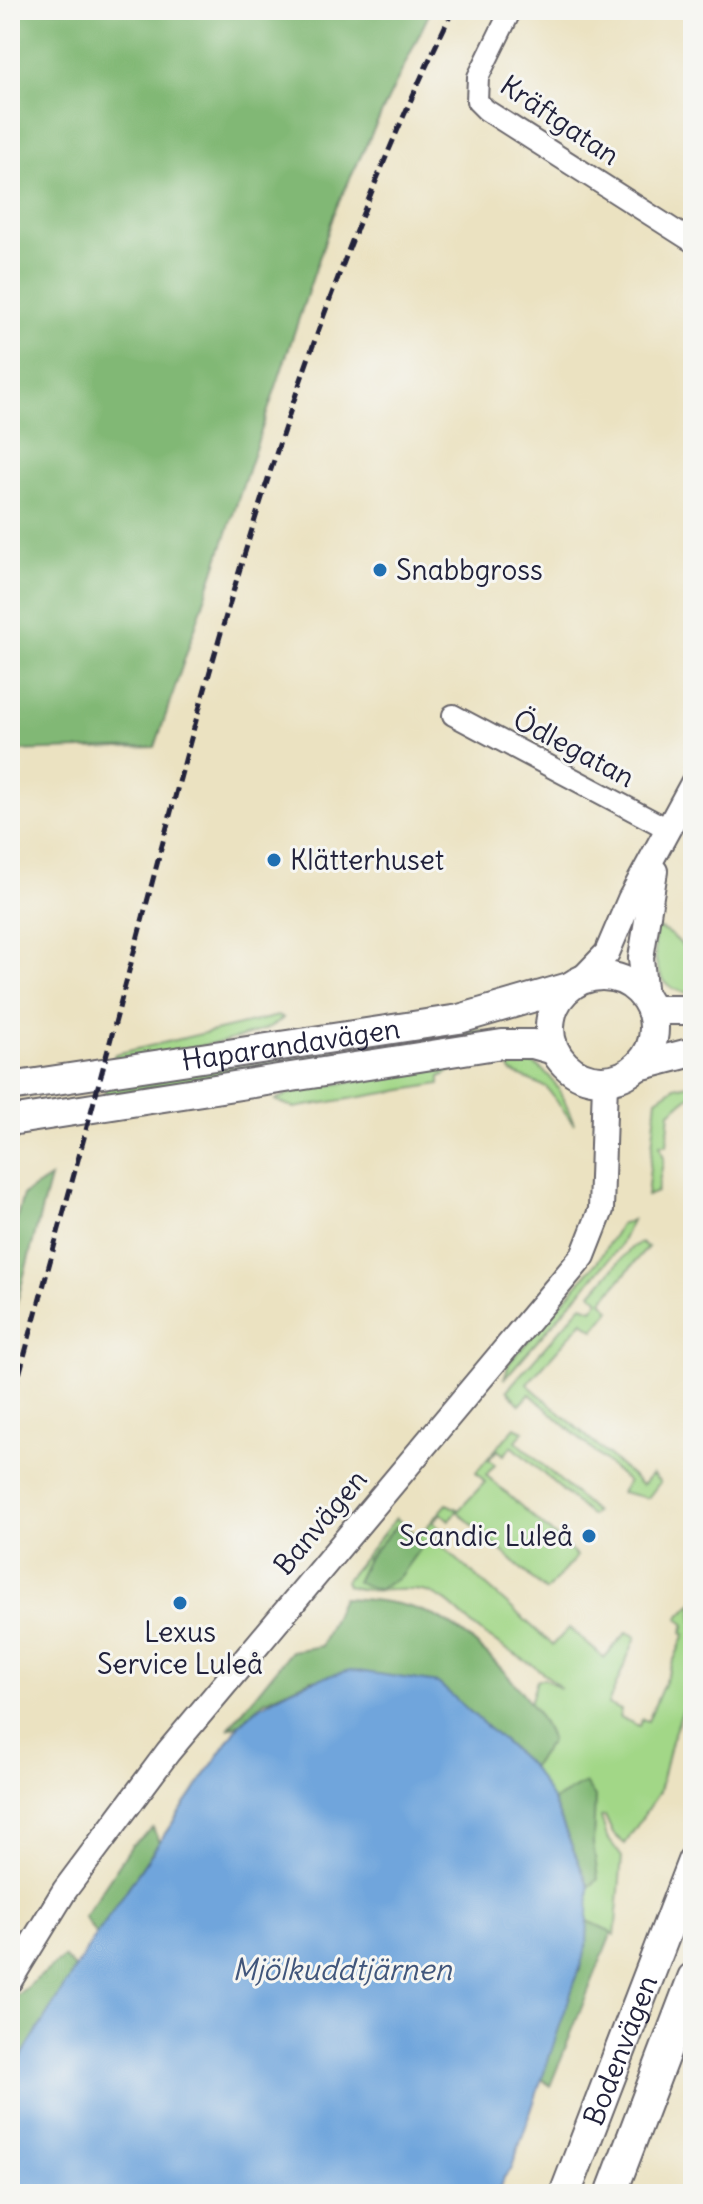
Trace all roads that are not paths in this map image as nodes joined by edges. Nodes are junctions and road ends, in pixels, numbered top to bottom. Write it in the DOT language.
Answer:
graph roads {
  1 [pos="511,10"];
  2 [pos="693,242"];
  3 [pos="453,715"];
  4 [pos="693,783"];
  5 [pos="665,835"];
  6 [pos="575,984"];
  7 [pos="648,1004"];
  8 [pos="693,1010"];
  9 [pos="554,1050"];
  10 [pos="693,1052"];
  11 [pos="639,1066"];
  12 [pos="605,1081"];
  13 [pos="10,1087"];
  14 [pos="10,1121"];
  15 [pos="693,1861"];
  16 [pos="693,1978"];
  17 [pos="10,1980"];
  18 [pos="565,2194"];
  19 [pos="611,2194"];
  1 -- 2 [label="street, Kräftgatan"];
  3 -- 5 [label="street, Ödlegatan"];
  4 -- 5 [label="street"];
  5 -- 6 [label="street"];
  5 -- 7 [label="street"];
  6 -- 7 [label="main road"];
  6 -- 9 [label="main road"];
  6 -- 13 [label="main road, Haparandavägen"];
  7 -- 8 [label="main road"];
  7 -- 11 [label="main road"];
  9 -- 12 [label="main road"];
  9 -- 14 [label="main road, Haparandavägen"];
  10 -- 11 [label="main road"];
  11 -- 12 [label="main road"];
  12 -- 17 [label="street, Banvägen"];
  15 -- 18 [label="main road, Bodenvägen"];
  16 -- 19 [label="main road, Bodenvägen"];
}
